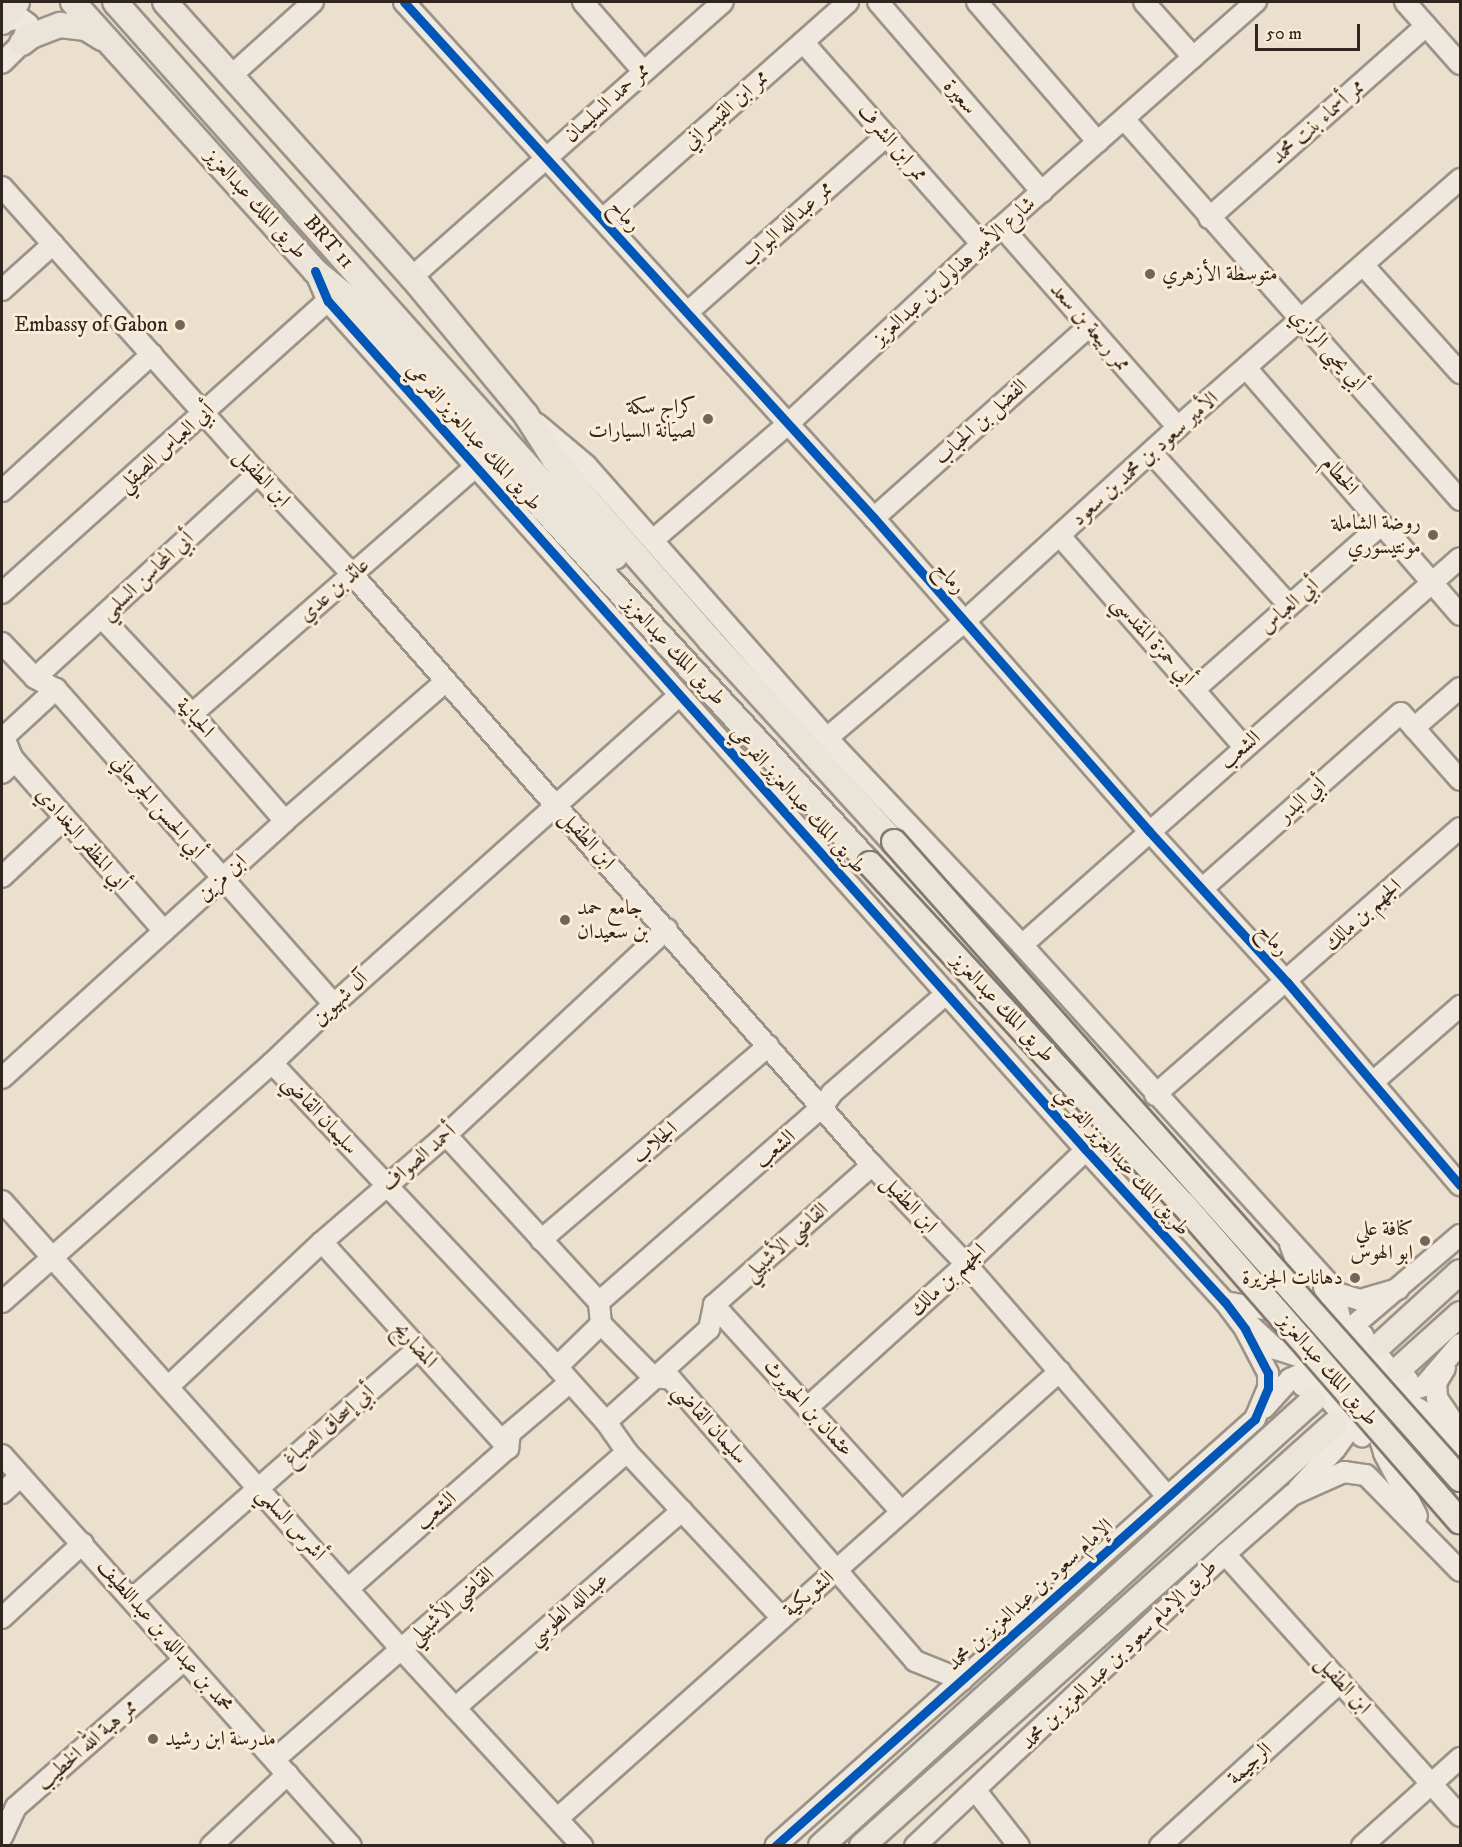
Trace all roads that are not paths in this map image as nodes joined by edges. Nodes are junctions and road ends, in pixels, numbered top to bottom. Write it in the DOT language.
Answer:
graph roads {
  1 [pos="17,2"];
  2 [pos="73,2"];
  3 [pos="115,2"];
  4 [pos="165,2"];
  5 [pos="313,2"];
  6 [pos="404,2"];
  7 [pos="723,2"];
  8 [pos="848,2"];
  9 [pos="878,2"];
  10 [pos="977,2"];
  11 [pos="1144,2"];
  12 [pos="1256,2"];
  13 [pos="1405,2"];
  14 [pos="594,5"];
  15 [pos="2,22"];
  16 [pos="1426,26"];
  17 [pos="803,42"];
  18 [pos="22,43"];
  19 [pos="112,44"];
  20 [pos="1193,57"];
  21 [pos="2,63"];
  22 [pos="1461,64"];
  23 [pos="643,71"];
  24 [pos="232,75"];
  25 [pos="1124,119"];
  26 [pos="886,136"];
  27 [pos="1098,142"];
  28 [pos="546,158"];
  29 [pos="1461,179"];
  30 [pos="2,187"];
  31 [pos="1042,192"];
  32 [pos="604,218"];
  33 [pos="1209,218"];
  34 [pos="1002,227"];
  35 [pos="53,244"];
  36 [pos="982,244"];
  37 [pos="1364,266"];
  38 [pos="315,271"];
  39 [pos="412,277"];
  40 [pos="2,290"];
  41 [pos="328,301"];
  42 [pos="688,312"];
  43 [pos="1302,321"];
  44 [pos="1088,327"];
  45 [pos="152,354"];
  46 [pos="1459,367"];
  47 [pos="1247,369"];
  48 [pos="204,414"];
  49 [pos="526,415"];
  50 [pos="788,424"];
  51 [pos="1178,427"];
  52 [pos="1151,452"];
  53 [pos="476,466"];
  54 [pos="258,474"];
  55 [pos="543,483"];
  56 [pos="2,491"];
  57 [pos="1461,500"];
  58 [pos="874,518"];
  59 [pos="1382,524"];
  60 [pos="1060,536"];
  61 [pos="653,540"];
  62 [pos="1461,558"];
  63 [pos="352,574"];
  64 [pos="1432,583"];
  65 [pos="2,593"];
  66 [pos="630,604"];
  67 [pos="1289,605"];
  68 [pos="1461,615"];
  69 [pos="102,618"];
  70 [pos="965,621"];
  71 [pos="710,640"];
  72 [pos="2,643"];
  73 [pos="35,678"];
  74 [pos="445,682"];
  75 [pos="1461,688"];
  76 [pos="56,689"];
  77 [pos="1195,689"];
  78 [pos="679,695"];
  79 [pos="192,714"];
  80 [pos="1414,728"];
  81 [pos="827,738"];
  82 [pos="2,746"];
  83 [pos="1244,747"];
  84 [pos="8,767"];
  85 [pos="1461,780"];
  86 [pos="555,804"];
  87 [pos="65,818"];
  88 [pos="285,821"];
  89 [pos="1461,828"];
  90 [pos="1149,831"];
  91 [pos="2,877"];
  92 [pos="221,879"];
  93 [pos="1203,888"];
  94 [pos="667,929"];
  95 [pos="164,931"];
  96 [pos="1022,945"];
  97 [pos="1287,982"];
  98 [pos="947,993"];
  99 [pos="334,1004"];
  100 [pos="1461,1006"];
  101 [pos="768,1046"];
  102 [pos="272,1063"];
  103 [pos="2,1078"];
  104 [pos="1372,1082"];
  105 [pos="1155,1095"];
  106 [pos="823,1107"];
  107 [pos="446,1135"];
  108 [pos="1086,1150"];
  109 [pos="872,1165"];
  110 [pos="1461,1185"];
  111 [pos="386,1186"];
  112 [pos="2,1201"];
  113 [pos="1461,1235"];
  114 [pos="1287,1237"];
  115 [pos="541,1240"];
  116 [pos="322,1242"];
  117 [pos="50,1257"];
  118 [pos="966,1264"];
  119 [pos="1461,1272"];
  120 [pos="1398,1289"];
  121 [pos="2,1302"];
  122 [pos="599,1302"];
  123 [pos="1225,1302"];
  124 [pos="714,1305"];
  125 [pos="1461,1314"];
  126 [pos="602,1324"];
  127 [pos="1352,1330"];
  128 [pos="1461,1344"];
  129 [pos="1380,1345"];
  130 [pos="418,1349"];
  131 [pos="1258,1351"];
  132 [pos="1313,1361"];
  133 [pos="557,1367"];
  134 [pos="1399,1369"];
  135 [pos="1060,1371"];
  136 [pos="652,1377"];
  137 [pos="1290,1379"];
  138 [pos="569,1383"];
  139 [pos="169,1386"];
  140 [pos="1424,1386"];
  141 [pos="1358,1388"];
  142 [pos="1313,1400"];
  143 [pos="1405,1401"];
  144 [pos="808,1407"];
  145 [pos="1254,1419"];
  146 [pos="606,1422"];
  147 [pos="1334,1424"];
  148 [pos="1369,1430"];
  149 [pos="1461,1433"];
  150 [pos="1461,1446"];
  151 [pos="508,1448"];
  152 [pos="627,1452"];
  153 [pos="2,1455"];
  154 [pos="1461,1455"];
  155 [pos="21,1476"];
  156 [pos="1461,1479"];
  157 [pos="258,1487"];
  158 [pos="2,1493"];
  159 [pos="1292,1495"];
  160 [pos="1168,1497"];
  161 [pos="682,1511"];
  162 [pos="901,1511"];
  163 [pos="1461,1521"];
  164 [pos="1430,1539"];
  165 [pos="83,1543"];
  166 [pos="1225,1554"];
  167 [pos="838,1569"];
  168 [pos="1461,1571"];
  169 [pos="349,1588"];
  170 [pos="132,1599"];
  171 [pos="781,1617"];
  172 [pos="2,1618"];
  173 [pos="401,1649"];
  174 [pos="184,1660"];
  175 [pos="962,1680"];
  176 [pos="1340,1682"];
  177 [pos="455,1708"];
  178 [pos="1461,1758"];
  179 [pos="275,1759"];
  180 [pos="288,1774"];
  181 [pos="1432,1783"];
  182 [pos="976,1791"];
  183 [pos="1461,1816"];
  184 [pos="558,1818"];
  185 [pos="6,1837"];
  186 [pos="211,1845"];
  187 [pos="351,1845"];
  188 [pos="582,1845"];
  189 [pos="775,1845"];
  190 [pos="819,1845"];
  191 [pos="862,1845"];
  192 [pos="915,1845"];
  193 [pos="1019,1845"];
  194 [pos="1160,1845"];
  195 [pos="1362,1845"];
  1 -- 15 [label="main road"];
  2 -- 19 [label="main road, طريق الملك عبدالعزيز"];
  3 -- 55 [label="main road, BRT 11"];
  4 -- 24 [label="main road, طريق الملك عبدالعزيز"];
  5 -- 24 [label="street"];
  6 -- 28 [label="street, رماح"];
  7 -- 23 [label="street, ممر حمد السليمان"];
  8 -- 17 [label="street, ممر ابن القيسراني"];
  9 -- 31 [label="street, سعيرة"];
  10 -- 27 [label="street"];
  11 -- 20 [label="street"];
  12 -- 20 [label="street, شارع الأمير هذلول بن عبدالعزيز"];
  13 -- 16 [label="street"];
  14 -- 23 [label="street"];
  15 -- 18 [label="street"];
  16 -- 22 [label="street"];
  16 -- 33 [label="street, ممر أسماء بنت محمد"];
  17 -- 26 [label="street, ممر ابن الشرف"];
  17 -- 32 [label="street, ممر ابن القيسراني"];
  18 -- 19 [label="main road"];
  18 -- 21 [label="street"];
  19 -- 38 [label="main road, طريق الملك عبدالعزيز"];
  20 -- 25 [label="street, شارع الأمير هذلول بن عبدالعزيز"];
  23 -- 28 [label="street, ممر حمد السليمان"];
  24 -- 39 [label="main road, طريق الملك عبدالعزيز"];
  25 -- 27 [label="street, شارع الأمير هذلول بن عبدالعزيز"];
  25 -- 33 [label="street, أبي يحيى الرازي"];
  26 -- 36 [label="street, ممر ابن الشرف"];
  26 -- 42 [label="street, ممر عبدالله البواب"];
  27 -- 31 [label="street, شارع الأمير هذلول بن عبدالعزيز"];
  28 -- 32 [label="street, رماح"];
  28 -- 39 [label="street, ممر حمد السليمان"];
  29 -- 37 [label="street, الأمير سعود بن محمد بن سعود"];
  30 -- 35 [label="street, ابن الطفيل"];
  31 -- 34 [label="street, شارع الأمير هذلول بن عبدالعزيز"];
  32 -- 42 [label="street, رماح"];
  33 -- 43 [label="street, أبي يحيى الرازي"];
  34 -- 36 [label="street, شارع الأمير هذلول بن عبدالعزيز"];
  34 -- 44 [label="street, ممر ربيعة بن سعد"];
  35 -- 40 [label="street"];
  35 -- 45 [label="street, ابن الطفيل"];
  36 -- 50 [label="street, شارع الأمير هذلول بن عبدالعزيز"];
  37 -- 43 [label="street, الأمير سعود بن محمد بن سعود"];
  37 -- 46 [label="street"];
  38 -- 41 [label="street, طريق الملك عبدالعزيز الفرعي"];
  38 -- 66 [label="main road, طريق الملك عبدالعزيز"];
  39 -- 49 [label="main road, طريق الملك عبدالعزيز"];
  41 -- 48 [label="street, أبي العباس الصقلي"];
  41 -- 53 [label="street, طريق الملك عبدالعزيز الفرعي"];
  42 -- 50 [label="street, رماح"];
  43 -- 47 [label="street, الأمير سعود بن محمد بن سعود"];
  43 -- 57 [label="street, أبي يحيى الرازي"];
  44 -- 51 [label="street, ممر ربيعة بن سعد"];
  44 -- 58 [label="street, الفضل بن الحباب"];
  45 -- 48 [label="street, ابن الطفيل"];
  45 -- 56 [label="street"];
  47 -- 51 [label="street, الأمير سعود بن محمد بن سعود"];
  47 -- 59 [label="street, الخطام"];
  48 -- 54 [label="street, ابن الطفيل"];
  48 -- 65 [label="street, أبي العباس الصقلي"];
  49 -- 61 [label="street"];
  49 -- 71 [label="main road, طريق الملك عبدالعزيز"];
  50 -- 58 [label="street, رماح"];
  50 -- 61 [label="street, شارع الأمير هذلول بن عبدالعزيز"];
  51 -- 52 [label="street, الأمير سعود بن محمد بن سعود"];
  52 -- 60 [label="street, الأمير سعود بن محمد بن سعود"];
  52 -- 67 [label="street"];
  53 -- 63 [label="street, عائذ بن عدي"];
  53 -- 78 [label="street, طريق الملك عبدالعزيز الفرعي"];
  54 -- 63 [label="street, ابن الطفيل"];
  54 -- 69 [label="street, أبي المحاسن السلمي"];
  55 -- 66 [label="main road, BRT 11"];
  55 -- 71 [label="main road, BRT 11"];
  58 -- 70 [label="street, رماح"];
  59 -- 64 [label="street, الخطام"];
  59 -- 67 [label="street, أبي العباس"];
  60 -- 70 [label="street, الأمير سعود بن محمد بن سعود"];
  60 -- 77 [label="street, أبي حمزة المقدسي"];
  61 -- 81 [label="street"];
  62 -- 64 [label="street, الشعب"];
  63 -- 74 [label="street, ابن الطفيل"];
  63 -- 79 [label="street, عائذ بن عدي"];
  64 -- 68 [label="street, الخطام"];
  64 -- 83 [label="street, الشعب"];
  66 -- 163 [label="main road, طريق الملك عبدالعزيز, bridge"];
  67 -- 77 [label="street, أبي العباس"];
  69 -- 73 [label="street, أبي المحاسن السلمي"];
  69 -- 79 [label="street, الحبانية"];
  70 -- 81 [label="street, الأمير سعود بن محمد بن سعود"];
  70 -- 90 [label="street, رماح"];
  71 -- 156 [label="main road, طريق الملك عبدالعزيز, bridge"];
  72 -- 73 [label="street, أبي الحسن الجرجاني"];
  73 -- 76 [label="street, أبي الحسن الجرجاني"];
  74 -- 86 [label="street, ابن الطفيل"];
  74 -- 88 [label="street, ابن مزين"];
  75 -- 80 [label="street"];
  76 -- 84 [label="street"];
  76 -- 92 [label="street, أبي الحسن الجرجاني"];
  77 -- 83 [label="street, أبي حمزة المقدسي"];
  78 -- 86 [label="street, آل شهيوين"];
  78 -- 98 [label="street, طريق الملك عبدالعزيز الفرعي"];
  79 -- 88 [label="street, الحبانية"];
  80 -- 85 [label="street"];
  80 -- 93 [label="street, أبي البدر"];
  81 -- 96 [label="street"];
  82 -- 84 [label="street, أبي المظفر البغدادي"];
  83 -- 90 [label="street, الشعب"];
  84 -- 87 [label="street, أبي المظفر البغدادي"];
  86 -- 94 [label="street, ابن الطفيل"];
  86 -- 99 [label="street, آل شهيوين"];
  87 -- 91 [label="street"];
  87 -- 95 [label="street, أبي المظفر البغدادي"];
  88 -- 92 [label="street, ابن مزين"];
  89 -- 97 [label="street, الجهم بن مالك"];
  90 -- 93 [label="street, رماح"];
  90 -- 96 [label="street, الشعب"];
  92 -- 95 [label="street, ابن مزين"];
  92 -- 99 [label="street, أبي الحسن الجرجاني"];
  93 -- 97 [label="street, رماح"];
  94 -- 101 [label="street, ابن الطفيل"];
  94 -- 107 [label="street, أحمد الصواف"];
  95 -- 103 [label="street, ابن مزين"];
  96 -- 105 [label="street"];
  97 -- 104 [label="street, رماح"];
  97 -- 105 [label="street, الجهم بن مالك"];
  98 -- 106 [label="street, الشعب"];
  98 -- 108 [label="street, طريق الملك عبدالعزيز الفرعي"];
  99 -- 102 [label="street, آل شهيوين"];
  100 -- 104 [label="street"];
  101 -- 106 [label="street, ابن الطفيل"];
  101 -- 115 [label="street, الجلاب"];
  102 -- 111 [label="street, سليمان القاضي"];
  102 -- 117 [label="street, آل شهيوين"];
  104 -- 110 [label="street, رماح"];
  105 -- 114 [label="street"];
  106 -- 109 [label="street, ابن الطفيل"];
  106 -- 122 [label="street, الشعب"];
  107 -- 111 [label="street, أحمد الصواف"];
  107 -- 115 [label="street"];
  108 -- 118 [label="street, الجهم بن مالك"];
  108 -- 123 [label="street, طريق الملك عبدالعزيز الفرعي"];
  109 -- 118 [label="street, ابن الطفيل"];
  109 -- 124 [label="street, القاضي الأشبيلي"];
  111 -- 116 [label="street, أحمد الصواف"];
  111 -- 133 [label="street, سليمان القاضي"];
  112 -- 117 [label="street, أشرس السلمي"];
  113 -- 120 [label="street"];
  114 -- 120 [label="street"];
  114 -- 123 [label="street"];
  114 -- 127 [label="street"];
  115 -- 122 [label="street"];
  116 -- 130 [label="street, المضاريح"];
  116 -- 139 [label="street, أحمد الصواف"];
  117 -- 121 [label="street, آل شهيوين"];
  117 -- 139 [label="street, أشرس السلمي"];
  118 -- 135 [label="street, ابن الطفيل"];
  118 -- 144 [label="street, الجهم بن مالك"];
  119 -- 129 [label="main road"];
  120 -- 127 [label="street"];
  120 -- 128 [label="street"];
  122 -- 126 [label="street"];
  123 -- 131 [label="street, طريق الملك عبدالعزيز الفرعي"];
  123 -- 132 [label="street"];
  124 -- 136 [label="street, القاضي الأشبيلي"];
  124 -- 144 [label="street, عثمان بن الحويرث"];
  125 -- 134 [label="main road"];
  126 -- 133 [label="street"];
  126 -- 136 [label="street, سليمان القاضي"];
  127 -- 132 [label="street"];
  127 -- 141 [label="street"];
  128 -- 140 [label="street"];
  128 -- 149 [label="street"];
  130 -- 151 [label="street, المضاريح"];
  130 -- 157 [label="street, أبي إسحاق الصباغ"];
  131 -- 145 [label="street, الإمام سعود بن عبدالعزيز بن محمد"];
  132 -- 137 [label="street"];
  132 -- 141 [label="street"];
  133 -- 138 [label="street, سليمان القاضي"];
  135 -- 160 [label="street, ابن الطفيل"];
  135 -- 162 [label="street, الشويكية"];
  136 -- 146 [label="street, القاضي الأشبيلي"];
  136 -- 167 [label="street, سليمان القاضي"];
  137 -- 141 [label="street"];
  137 -- 145 [label="street"];
  138 -- 146 [label="street, سليمان القاضي"];
  138 -- 151 [label="street, الشعب"];
  139 -- 157 [label="street, أشرس السلمي"];
  140 -- 141 [label="street"];
  140 -- 143 [label="street"];
  141 -- 143 [label="street"];
  141 -- 148 [label="street"];
  142 -- 190 [label="main road"];
  143 -- 148 [label="street"];
  143 -- 150 [label="street"];
  144 -- 162 [label="street, عثمان بن الحويرث"];
  145 -- 159 [label="street"];
  145 -- 160 [label="street, الإمام سعود بن عبدالعزيز بن محمد"];
  146 -- 152 [label="street, سليمان القاضي"];
  147 -- 191 [label="main road"];
  148 -- 159 [label="street"];
  148 -- 164 [label="street"];
  151 -- 169 [label="street, الشعب"];
  152 -- 161 [label="street, سليمان القاضي"];
  152 -- 173 [label="street, القاضي الأشبيلي"];
  153 -- 155 [label="street, محمد بن عبدالله بن عبداللطيف"];
  154 -- 164 [label="street"];
  155 -- 158 [label="street"];
  155 -- 165 [label="street, محمد بن عبدالله بن عبداللطيف"];
  157 -- 169 [label="street, أشرس السلمي"];
  157 -- 170 [label="street, أبي إسحاق الصباغ"];
  159 -- 164 [label="street, طريق الإمام سعود بن عبد العزيز بن محمد"];
  159 -- 166 [label="street, طريق الإمام سعود بن عبد العزيز بن محمد"];
  160 -- 175 [label="street, الإمام سعود بن عبدالعزيز بن محمد"];
  161 -- 171 [label="street, سليمان القاضي"];
  161 -- 177 [label="street, عبدالله الطوسي"];
  162 -- 167 [label="street, الشويكية"];
  164 -- 168 [label="street"];
  165 -- 170 [label="street, محمد بن عبدالله بن عبداللطيف"];
  165 -- 172 [label="street"];
  166 -- 176 [label="street, ابن الطفيل"];
  166 -- 182 [label="street, طريق الإمام سعود بن عبد العزيز بن محمد"];
  167 -- 171 [label="street, الشويكية"];
  167 -- 175 [label="street, سليمان القاضي"];
  169 -- 173 [label="street, أشرس السلمي"];
  170 -- 174 [label="street, محمد بن عبدالله بن عبداللطيف"];
  171 -- 184 [label="street, الشويكية"];
  173 -- 177 [label="street, أشرس السلمي"];
  173 -- 179 [label="street, القاضي الأشبيلي"];
  174 -- 179 [label="street, محمد بن عبدالله بن عبداللطيف"];
  174 -- 185 [label="street, ممر هبة الله الخطيب"];
  175 -- 189 [label="street, الإمام سعود بن عبدالعزيز بن محمد"];
  176 -- 181 [label="street, ابن الطفيل"];
  176 -- 194 [label="street, الرجيمة"];
  177 -- 184 [label="street, أشرس السلمي"];
  178 -- 181 [label="street"];
  179 -- 180 [label="street, محمد بن عبدالله بن عبداللطيف"];
  180 -- 186 [label="street"];
  180 -- 187 [label="street, محمد بن عبدالله بن عبداللطيف"];
  181 -- 183 [label="street, ابن الطفيل"];
  181 -- 195 [label="street"];
  182 -- 192 [label="street, طريق الإمام سعود بن عبد العزيز بن محمد"];
  182 -- 193 [label="street"];
  184 -- 188 [label="street, أشرس السلمي"];
}
